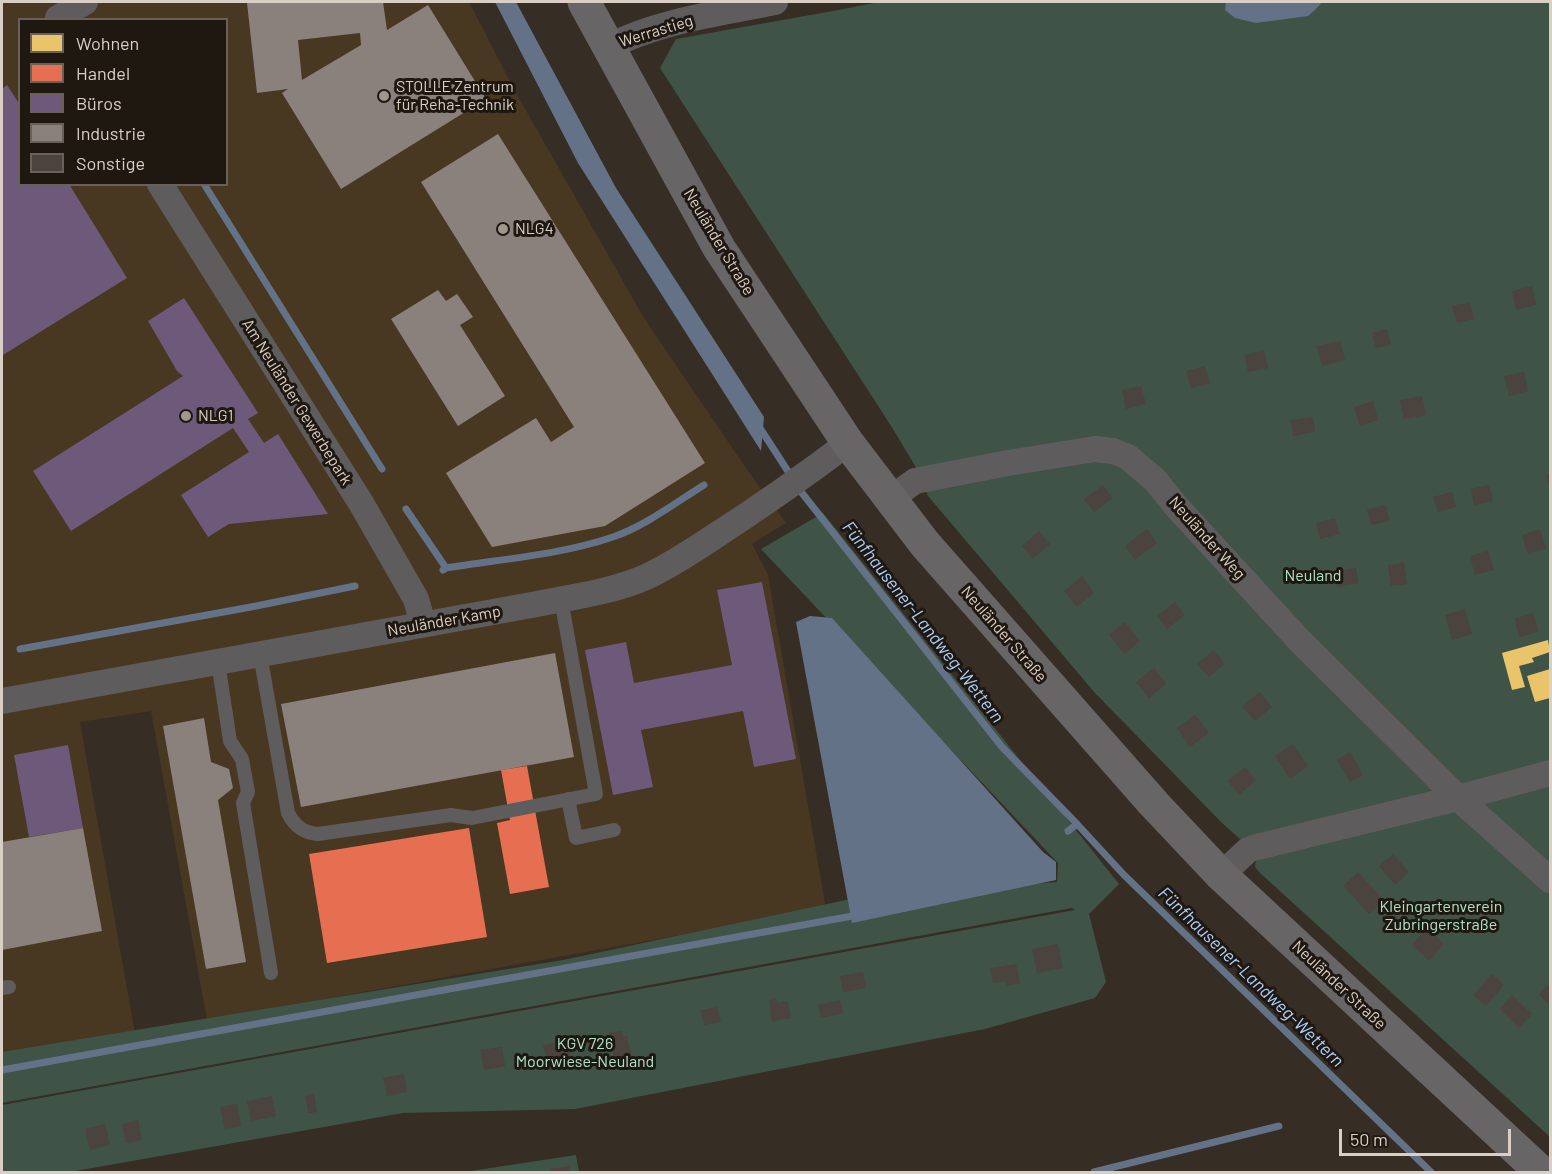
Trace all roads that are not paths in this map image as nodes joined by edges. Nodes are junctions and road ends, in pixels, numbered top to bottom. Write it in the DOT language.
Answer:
graph roads {
  1 [pos="85,2"];
  2 [pos="585,2"];
  3 [pos="775,2"];
  4 [pos="58,18"];
  5 [pos="608,47"];
  6 [pos="161,186"];
  7 [pos="848,443"];
  8 [pos="890,499"];
  9 [pos="561,599"];
  10 [pos="423,624"];
  11 [pos="260,654"];
  12 [pos="218,662"];
  13 [pos="2,701"];
  14 [pos="1551,773"];
  15 [pos="1458,798"];
  16 [pos="568,799"];
  17 [pos="614,830"];
  18 [pos="1221,875"];
  19 [pos="1551,880"];
  20 [pos="271,973"];
  21 [pos="1541,1173"];
  1 -- 4 [label="street"];
  2 -- 5 [label="main road, Neuländer Straße"];
  3 -- 5 [label="street, Werrastieg"];
  5 -- 7 [label="main road, Neuländer Straße"];
  6 -- 10 [label="street, Am Neuländer Gewerbepark"];
  7 -- 8 [label="main road, Neuländer Straße"];
  7 -- 9 [label="street, Neuländer Kamp"];
  8 -- 15 [label="street, Neuländer Weg"];
  8 -- 18 [label="main road, Neuländer Straße"];
  9 -- 10 [label="street, Neuländer Kamp"];
  9 -- 16 [label="lane"];
  10 -- 11 [label="street, Neuländer Kamp"];
  11 -- 12 [label="street, Neuländer Kamp"];
  11 -- 16 [label="lane"];
  12 -- 13 [label="street, Neuländer Kamp"];
  12 -- 20 [label="lane"];
  14 -- 15 [label="street"];
  15 -- 18 [label="street"];
  15 -- 19 [label="street, Neuländer Weg"];
  16 -- 17 [label="lane"];
  18 -- 21 [label="main road, Neuländer Straße"];
}
